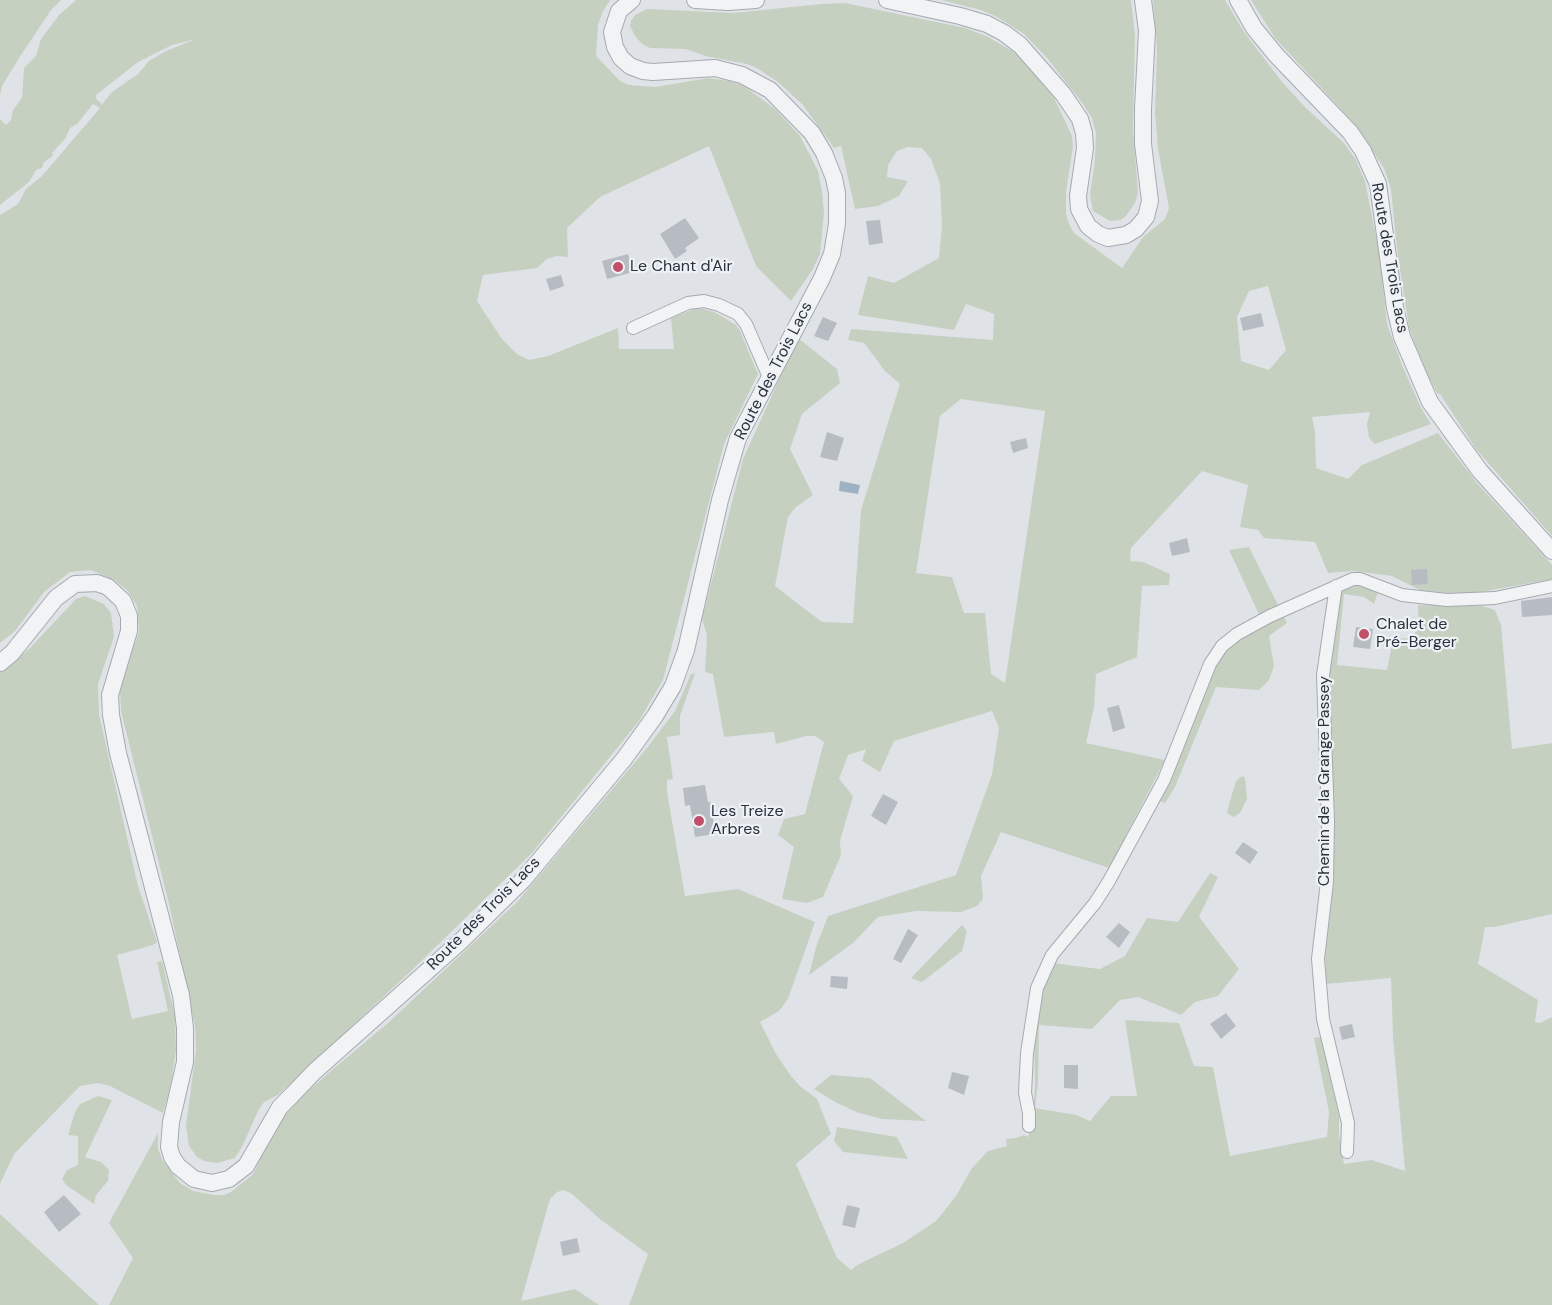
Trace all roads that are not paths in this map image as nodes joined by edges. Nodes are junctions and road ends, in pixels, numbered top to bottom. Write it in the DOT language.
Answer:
graph roads {
  1 [pos="632,0"];
  2 [pos="695,0"];
  3 [pos="756,0"];
  4 [pos="887,0"];
  5 [pos="1143,0"];
  6 [pos="1238,0"];
  7 [pos="633,328"];
  8 [pos="769,377"];
  9 [pos="1552,551"];
  10 [pos="1336,586"];
  11 [pos="1552,586"];
  12 [pos="0,663"];
  13 [pos="1029,1120"];
  14 [pos="1347,1152"];
  1 -- 8 [label="street, Route des Trois Lacs"];
  2 -- 3 [label="street"];
  4 -- 5 [label="street"];
  6 -- 9 [label="street, Route des Trois Lacs"];
  7 -- 8 [label="street"];
  8 -- 12 [label="street, Route des Trois Lacs"];
  10 -- 11 [label="street"];
  10 -- 13 [label="street"];
  10 -- 14 [label="street, Chemin de la Grange Passey"];
}
